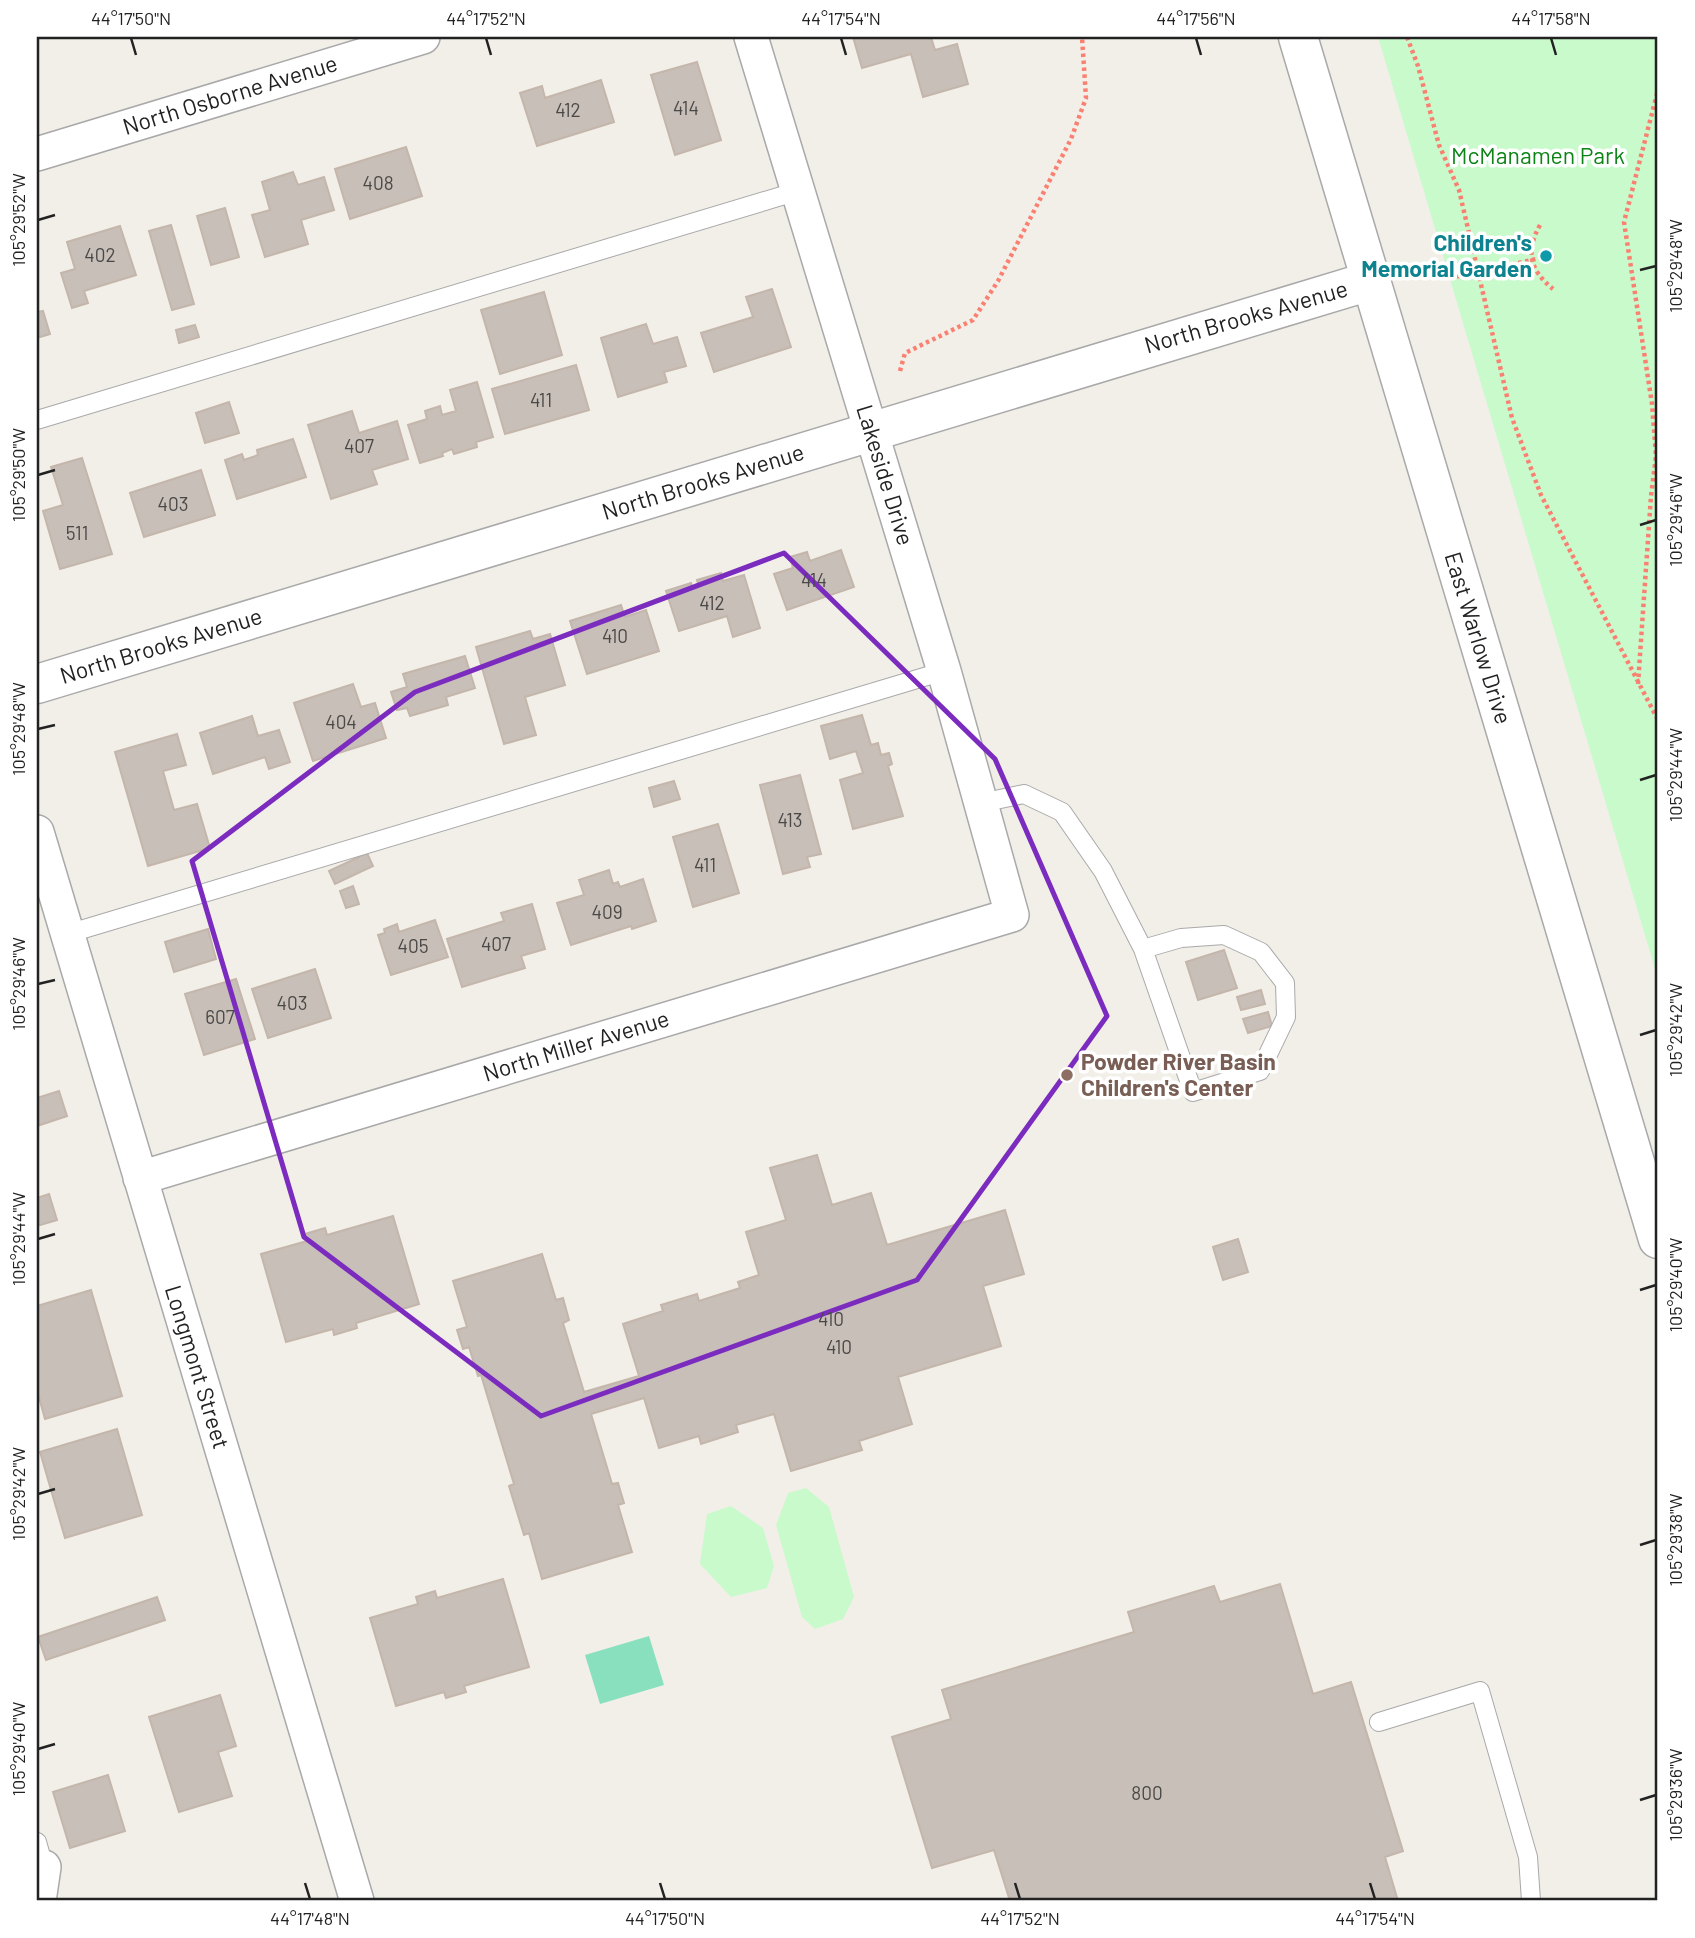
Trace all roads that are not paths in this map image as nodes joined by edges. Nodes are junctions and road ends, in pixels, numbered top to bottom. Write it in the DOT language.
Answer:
graph roads {
  1 [pos="423,37"];
  2 [pos="751,37"];
  3 [pos="1297,37"];
  4 [pos="37,154"];
  5 [pos="798,191"];
  6 [pos="1370,281"];
  7 [pos="37,420"];
  8 [pos="872,431"];
  9 [pos="944,671"];
  10 [pos="37,684"];
  11 [pos="981,803"];
  12 [pos="37,832"];
  13 [pos="1012,915"];
  14 [pos="67,934"];
  15 [pos="1143,949"];
  16 [pos="140,1178"];
  17 [pos="1658,1239"];
  18 [pos="1379,1722"];
  19 [pos="41,1855"];
  20 [pos="39,1901"];
  21 [pos="357,1901"];
  22 [pos="1531,1901"];
  1 -- 4 [label="street, North Osborne Avenue"];
  2 -- 5 [label="street, Lakeside Drive"];
  3 -- 6 [label="street, East Warlow Drive"];
  5 -- 7 [label="lane"];
  5 -- 8 [label="street, Lakeside Drive"];
  6 -- 8 [label="street, North Brooks Avenue"];
  6 -- 17 [label="street, East Warlow Drive"];
  8 -- 9 [label="street, Lakeside Drive"];
  8 -- 10 [label="street, North Brooks Avenue"];
  9 -- 11 [label="street, Lakeside Drive"];
  9 -- 14 [label="lane"];
  11 -- 13 [label="street, Lakeside Drive"];
  11 -- 15 [label="lane"];
  12 -- 14 [label="street, Longmont Street"];
  13 -- 16 [label="street, North Miller Avenue"];
  14 -- 16 [label="street, Longmont Street"];
  15 -- 15 [label="lane"];
  16 -- 21 [label="street, Longmont Street"];
  18 -- 22 [label="lane"];
  19 -- 20 [label="street"];
}
